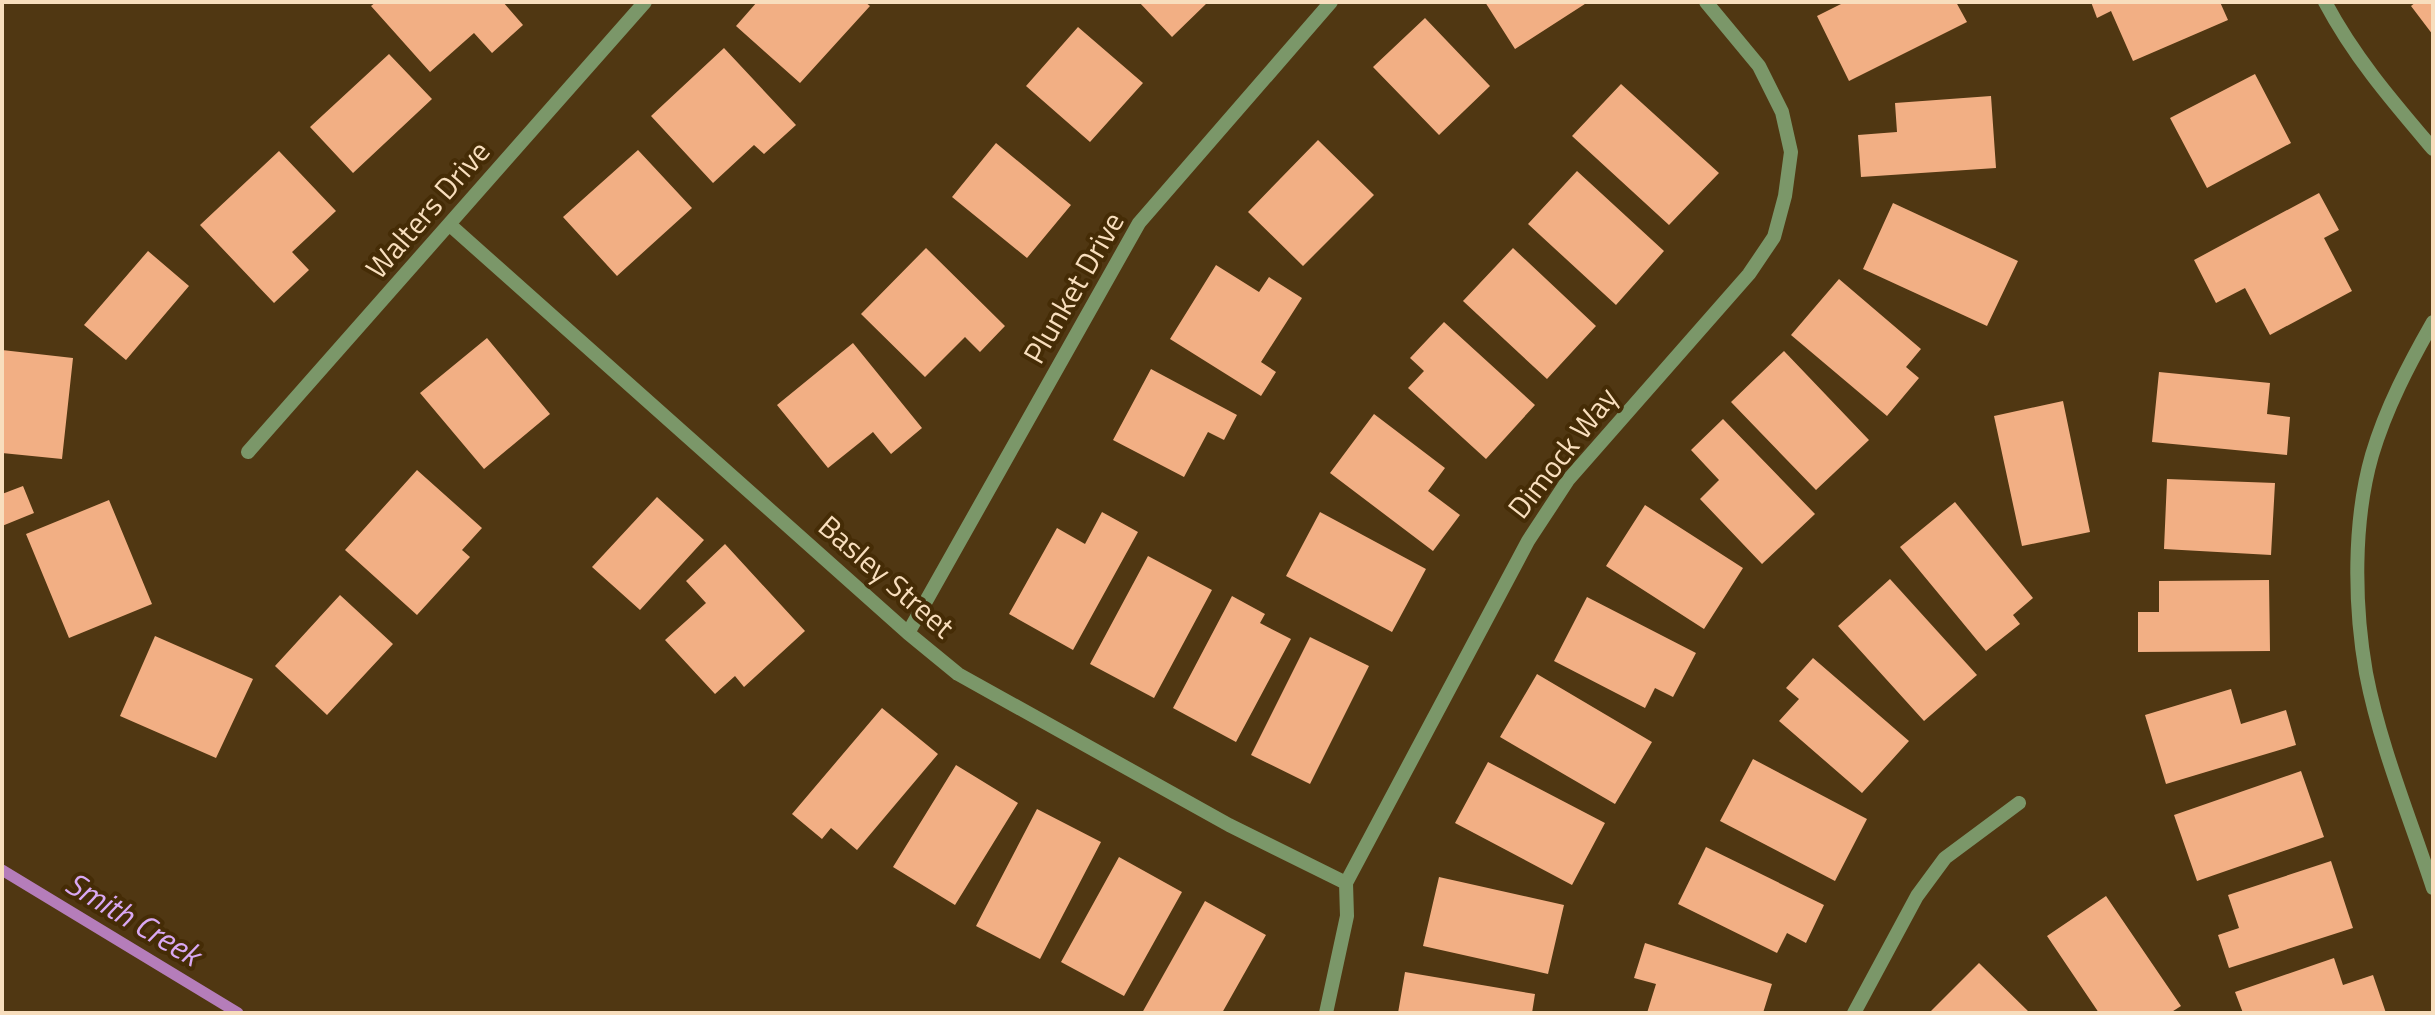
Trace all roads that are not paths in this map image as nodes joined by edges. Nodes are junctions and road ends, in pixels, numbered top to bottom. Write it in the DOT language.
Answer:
graph roads {
  1 [pos="645,2"];
  2 [pos="1331,2"];
  3 [pos="1706,2"];
  4 [pos="2325,2"];
  5 [pos="2433,149"];
  6 [pos="450,225"];
  7 [pos="2433,322"];
  8 [pos="248,452"];
  9 [pos="908,633"];
  10 [pos="2019,803"];
  11 [pos="1346,883"];
  12 [pos="2433,888"];
  13 [pos="1326,1013"];
  14 [pos="1854,1013"];
  1 -- 6 [label="street, Walters Drive"];
  2 -- 9 [label="street, Plunket Drive"];
  3 -- 11 [label="street, Dimock Way"];
  4 -- 5 [label="street"];
  6 -- 8 [label="street, Walters Drive"];
  6 -- 9 [label="street, Basley Street"];
  7 -- 12 [label="street"];
  9 -- 11 [label="street, Basley Street"];
  10 -- 14 [label="street"];
  11 -- 13 [label="street, Dimock Way"];
}
